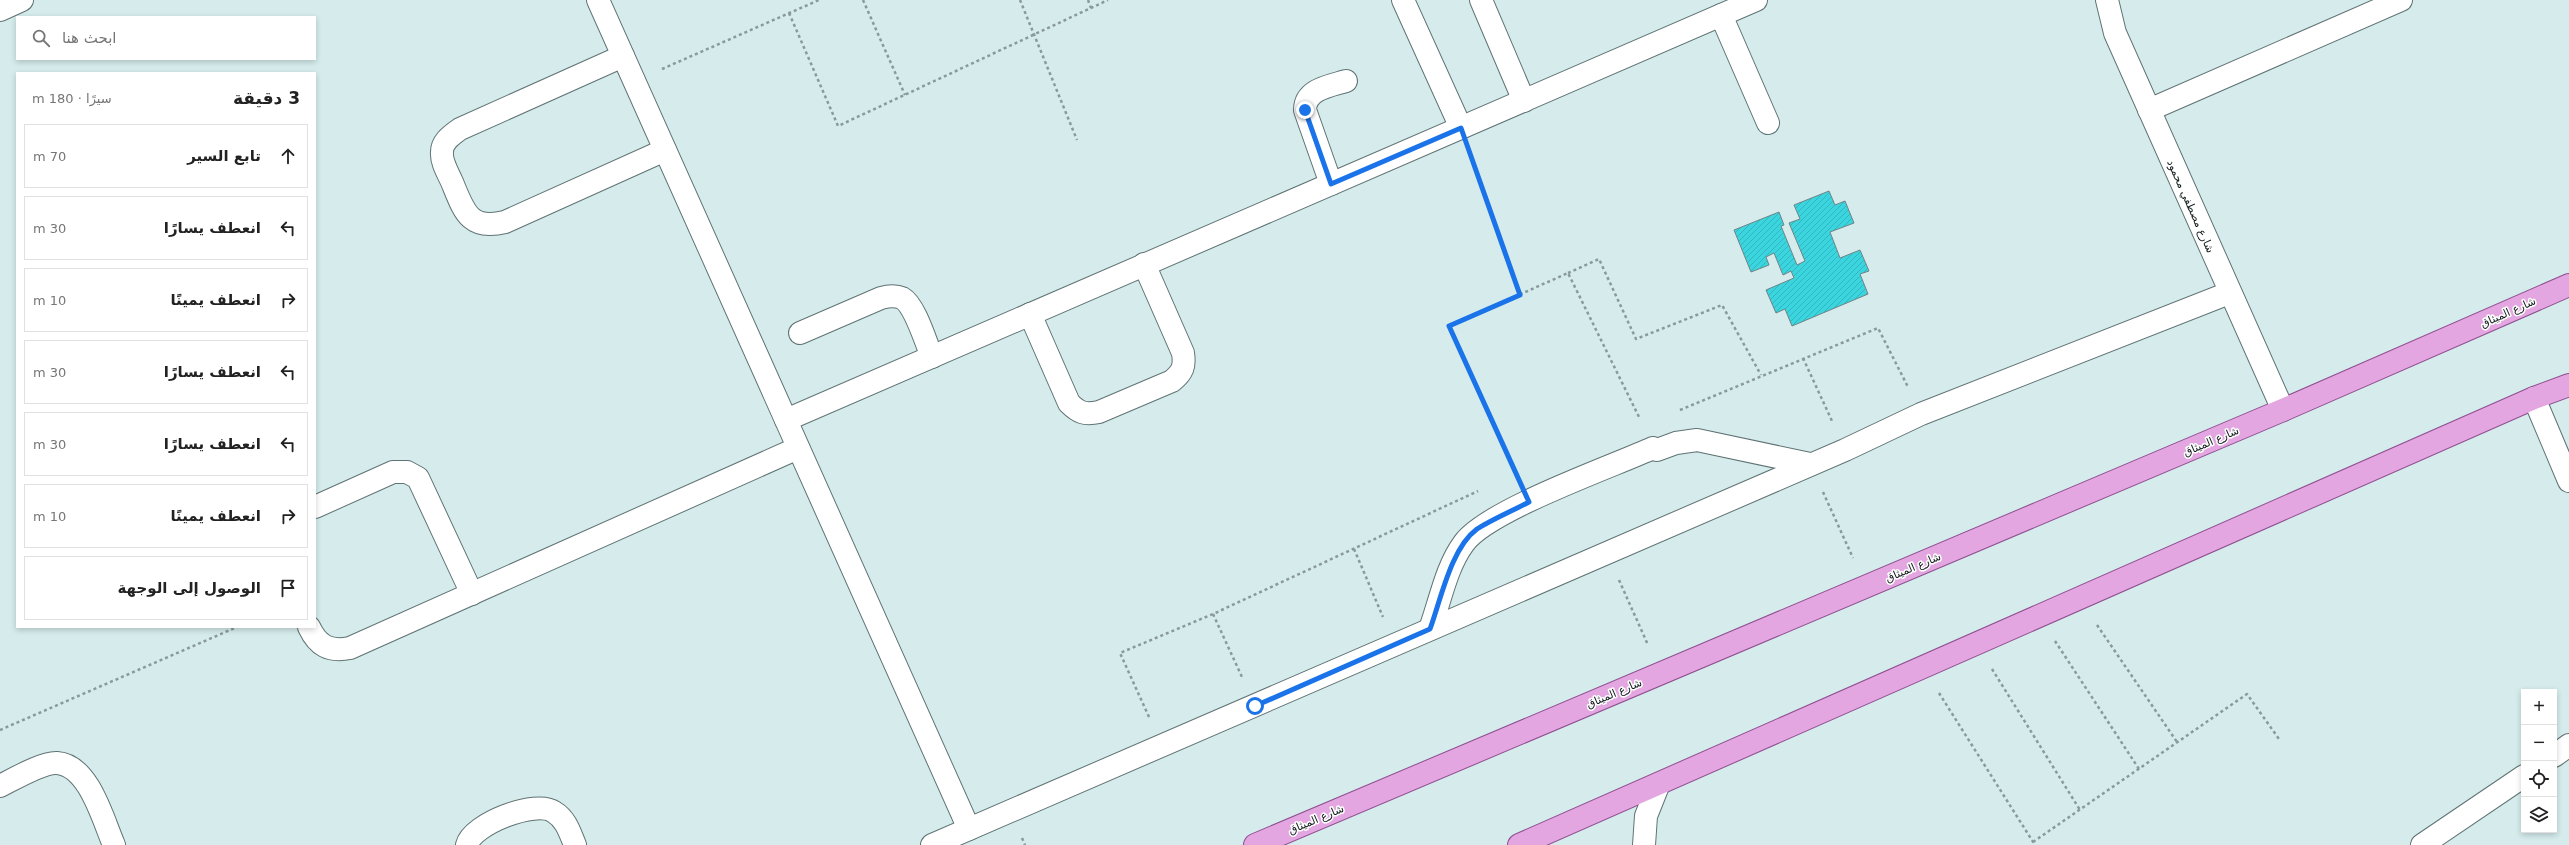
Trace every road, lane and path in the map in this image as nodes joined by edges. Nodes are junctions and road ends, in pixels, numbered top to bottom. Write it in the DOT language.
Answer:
graph roads {
  1 [pos="22,0"];
  2 [pos="598,0"];
  3 [pos="819,0"];
  4 [pos="863,0"];
  5 [pos="1020,0"];
  6 [pos="1088,0"];
  7 [pos="1108,0"];
  8 [pos="1403,0"];
  9 [pos="1481,0"];
  10 [pos="1756,0"];
  11 [pos="2107,0"];
  12 [pos="2401,0"];
  13 [pos="1091,8"];
  14 [pos="0,10"];
  15 [pos="789,13"];
  16 [pos="1721,15"];
  17 [pos="1034,35"];
  18 [pos="624,56"];
  19 [pos="634,81"];
  20 [pos="1346,81"];
  21 [pos="905,94"];
  22 [pos="1524,101"];
  23 [pos="2149,110"];
  24 [pos="1768,123"];
  25 [pos="1461,128"];
  26 [pos="1077,140"];
  27 [pos="665,150"];
  28 [pos="1331,184"];
  29 [pos="1144,264"];
  30 [pos="1568,273"];
  31 [pos="2569,285"];
  32 [pos="2230,293"];
  33 [pos="1520,295"];
  34 [pos="1030,314"];
  35 [pos="800,333"];
  36 [pos="932,356"];
  37 [pos="1803,358"];
  38 [pos="1762,375"];
  39 [pos="2569,385"];
  40 [pos="2534,398"];
  41 [pos="1678,410"];
  42 [pos="2283,410"];
  43 [pos="1921,414"];
  44 [pos="786,420"];
  45 [pos="798,448"];
  46 [pos="1653,448"];
  47 [pos="1845,450"];
  48 [pos="1810,464"];
  49 [pos="1516,473"];
  50 [pos="1509,476"];
  51 [pos="2569,481"];
  52 [pos="1481,490"];
  53 [pos="1529,502"];
  54 [pos="1828,503"];
  55 [pos="316,507"];
  56 [pos="1354,550"];
  57 [pos="1866,586"];
  58 [pos="1623,589"];
  59 [pos="472,594"];
  60 [pos="2080,600"];
  61 [pos="1213,614"];
  62 [pos="2039,618"];
  63 [pos="235,628"];
  64 [pos="309,628"];
  65 [pos="1430,629"];
  66 [pos="1395,644"];
  67 [pos="1977,645"];
  68 [pos="1923,669"];
  69 [pos="1661,673"];
  70 [pos="1255,706"];
  71 [pos="0,730"];
  72 [pos="2279,739"];
  73 [pos="2177,742"];
  74 [pos="1162,745"];
  75 [pos="2569,746"];
  76 [pos="2557,754"];
  77 [pos="2139,768"];
  78 [pos="2521,778"];
  79 [pos="0,786"];
  80 [pos="1658,786"];
  81 [pos="2080,810"];
  82 [pos="969,829"];
  83 [pos="2034,844"];
  84 [pos="114,845"];
  85 [pos="467,845"];
  86 [pos="575,845"];
  87 [pos="932,845"];
  88 [pos="1255,845"];
  89 [pos="1519,845"];
  90 [pos="1644,845"];
  91 [pos="2422,845"];
  1 -- 14 [label="street"];
  2 -- 18 [label="street"];
  3 -- 15 [label="path"];
  4 -- 21 [label="path"];
  5 -- 17 [label="path"];
  6 -- 13 [label="path"];
  7 -- 13 [label="path"];
  8 -- 25 [label="street"];
  9 -- 22 [label="street"];
  10 -- 16 [label="street"];
  11 -- 23 [label="street, شارع مصطفي محمود"];
  12 -- 23 [label="street"];
  13 -- 17 [label="path"];
  15 -- 19 [label="path"];
  15 -- 21 [label="path"];
  16 -- 22 [label="street"];
  16 -- 24 [label="street"];
  17 -- 21 [label="path"];
  17 -- 26 [label="path"];
  18 -- 19 [label="street"];
  18 -- 27 [label="street"];
  19 -- 27 [label="street"];
  20 -- 28 [label="street"];
  22 -- 25 [label="street"];
  23 -- 32 [label="street, شارع مصطفي محمود"];
  25 -- 28 [label="street"];
  25 -- 33 [label="path"];
  27 -- 44 [label="street"];
  28 -- 29 [label="street"];
  29 -- 34 [label="street"];
  29 -- 34 [label="street"];
  30 -- 33 [label="path"];
  30 -- 38 [label="path"];
  30 -- 46 [label="path"];
  31 -- 42 [label="main road, شارع الميثاق"];
  32 -- 42 [label="street, شارع مصطفي محمود"];
  32 -- 43 [label="street"];
  33 -- 49 [label="path"];
  34 -- 36 [label="street"];
  35 -- 36 [label="street"];
  36 -- 44 [label="street"];
  37 -- 38 [label="path"];
  37 -- 43 [label="path"];
  37 -- 47 [label="path"];
  38 -- 41 [label="path"];
  39 -- 40 [label="main road"];
  40 -- 51 [label="street"];
  40 -- 60 [label="main road"];
  42 -- 57 [label="main road, شارع الميثاق"];
  43 -- 47 [label="street"];
  44 -- 45 [label="street"];
  45 -- 59 [label="street"];
  45 -- 82 [label="street"];
  46 -- 48 [label="street"];
  46 -- 53 [label="street"];
  47 -- 48 [label="street"];
  48 -- 65 [label="street"];
  49 -- 50 [label="path"];
  49 -- 53 [label="path"];
  52 -- 56 [label="path"];
  53 -- 65 [label="street"];
  54 -- 57 [label="path"];
  55 -- 59 [label="street"];
  56 -- 61 [label="path"];
  56 -- 66 [label="path"];
  57 -- 69 [label="main road, شارع الميثاق"];
  58 -- 69 [label="path"];
  59 -- 64 [label="street"];
  60 -- 62 [label="main road"];
  60 -- 73 [label="path"];
  61 -- 70 [label="path"];
  61 -- 74 [label="path"];
  62 -- 67 [label="main road"];
  62 -- 77 [label="path"];
  63 -- 71 [label="path"];
  65 -- 66 [label="street"];
  66 -- 70 [label="street"];
  67 -- 68 [label="main road"];
  67 -- 81 [label="path"];
  68 -- 80 [label="main road"];
  68 -- 83 [label="path"];
  69 -- 88 [label="main road, شارع الميثاق"];
  70 -- 74 [label="street"];
  72 -- 73 [label="path"];
  73 -- 77 [label="path"];
  74 -- 82 [label="street"];
  75 -- 76 [label="street"];
  77 -- 81 [label="path"];
  78 -- 91 [label="street"];
  79 -- 84 [label="street"];
  80 -- 89 [label="main road"];
  80 -- 90 [label="street"];
  81 -- 83 [label="path"];
  82 -- 87 [label="street"];
  85 -- 86 [label="street"];
}
